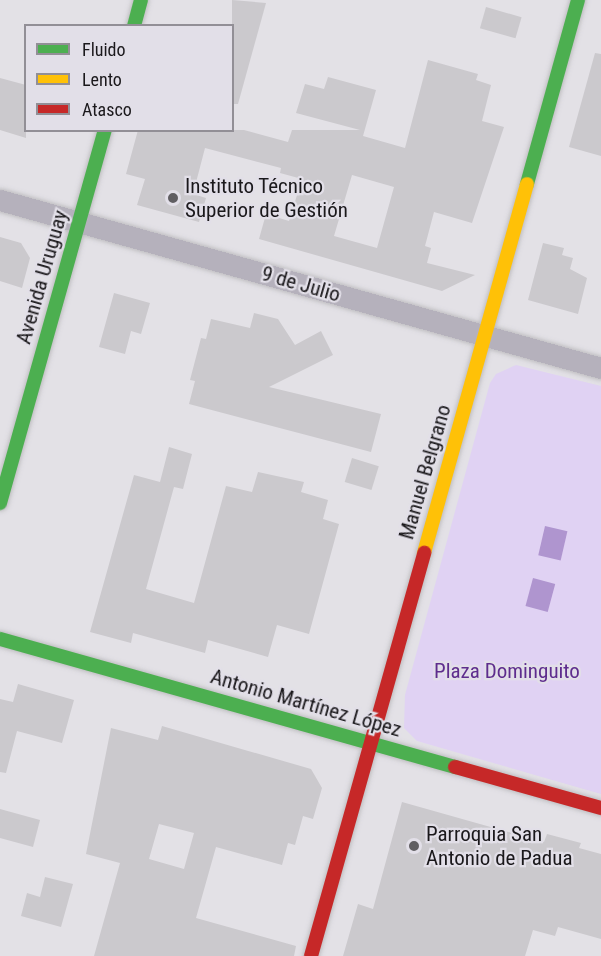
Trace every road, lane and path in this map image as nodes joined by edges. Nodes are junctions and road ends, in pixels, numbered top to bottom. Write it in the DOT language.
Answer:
graph roads {
  1 [pos="141,0"];
  2 [pos="578,0"];
  3 [pos="135,24"];
  4 [pos="104,132"];
  5 [pos="0,200"];
  6 [pos="79,222"];
  7 [pos="485,335"];
  8 [pos="601,368"];
  9 [pos="0,503"];
  10 [pos="0,639"];
  11 [pos="371,743"];
  12 [pos="601,808"];
  13 [pos="312,956"];
  1 -- 3 [label="street"];
  2 -- 7 [label="street, Manuel Belgrano"];
  4 -- 6 [label="street, Avenida Uruguay"];
  5 -- 6 [label="street, 9 de Julio"];
  6 -- 7 [label="street, 9 de Julio"];
  6 -- 9 [label="street, Avenida Uruguay"];
  7 -- 8 [label="street, 9 de Julio"];
  7 -- 11 [label="street, Manuel Belgrano"];
  10 -- 11 [label="street, Antonio Martínez López"];
  11 -- 12 [label="street, Antonio Martínez López"];
  11 -- 13 [label="street, Manuel Belgrano"];
}
